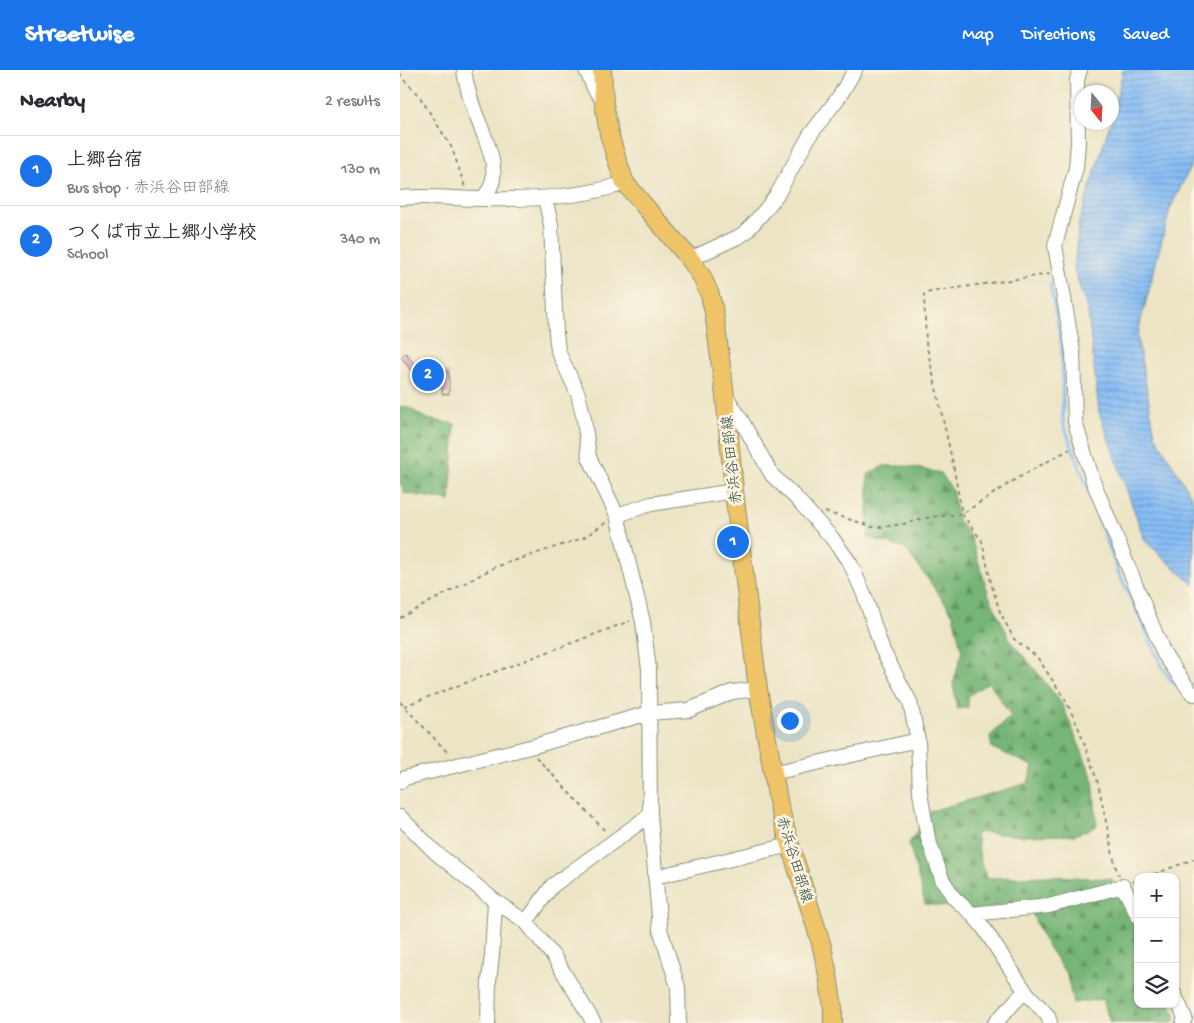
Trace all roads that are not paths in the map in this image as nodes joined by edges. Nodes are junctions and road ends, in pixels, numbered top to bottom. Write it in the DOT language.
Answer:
graph roads {
  1 [pos="464,70"];
  2 [pos="586,70"];
  3 [pos="602,70"];
  4 [pos="855,70"];
  5 [pos="1080,70"];
  6 [pos="604,103"];
  7 [pos="626,183"];
  8 [pos="400,198"];
  9 [pos="545,198"];
  10 [pos="482,199"];
  11 [pos="690,259"];
  12 [pos="725,396"];
  13 [pos="734,491"];
  14 [pos="617,515"];
  15 [pos="758,688"];
  16 [pos="1194,694"];
  17 [pos="649,713"];
  18 [pos="918,740"];
  19 [pos="773,773"];
  20 [pos="400,782"];
  21 [pos="650,815"];
  22 [pos="400,818"];
  23 [pos="790,845"];
  24 [pos="655,877"];
  25 [pos="495,902"];
  26 [pos="1134,908"];
  27 [pos="972,914"];
  28 [pos="526,922"];
  29 [pos="1025,991"];
  30 [pos="1179,1004"];
  31 [pos="488,1023"];
  32 [pos="594,1023"];
  33 [pos="679,1023"];
  34 [pos="833,1023"];
  35 [pos="995,1023"];
  36 [pos="1050,1023"];
  37 [pos="1183,1023"];
  1 -- 10 [label="street"];
  2 -- 6 [label="street"];
  3 -- 6 [label="main road, 赤浜谷田部線"];
  4 -- 11 [label="street"];
  5 -- 16 [label="street"];
  6 -- 7 [label="main road, 赤浜谷田部線"];
  7 -- 9 [label="street"];
  7 -- 11 [label="main road, 赤浜谷田部線"];
  8 -- 10 [label="street"];
  9 -- 10 [label="street"];
  9 -- 14 [label="street"];
  11 -- 12 [label="main road, 赤浜谷田部線"];
  12 -- 13 [label="main road, 赤浜谷田部線"];
  12 -- 18 [label="street"];
  13 -- 14 [label="street"];
  13 -- 15 [label="main road, 赤浜谷田部線"];
  14 -- 17 [label="street"];
  15 -- 17 [label="street"];
  15 -- 19 [label="main road, 赤浜谷田部線"];
  17 -- 20 [label="street"];
  17 -- 21 [label="street"];
  18 -- 19 [label="street"];
  18 -- 27 [label="street"];
  19 -- 23 [label="main road, 赤浜谷田部線"];
  21 -- 24 [label="street"];
  21 -- 28 [label="street"];
  22 -- 25 [label="street"];
  23 -- 24 [label="street"];
  23 -- 34 [label="main road, 赤浜谷田部線"];
  24 -- 33 [label="street"];
  25 -- 28 [label="street"];
  25 -- 31 [label="street"];
  26 -- 27 [label="street"];
  27 -- 29 [label="street"];
  28 -- 32 [label="street"];
  29 -- 35 [label="street"];
  29 -- 36 [label="street"];
  30 -- 37 [label="street"];
}
